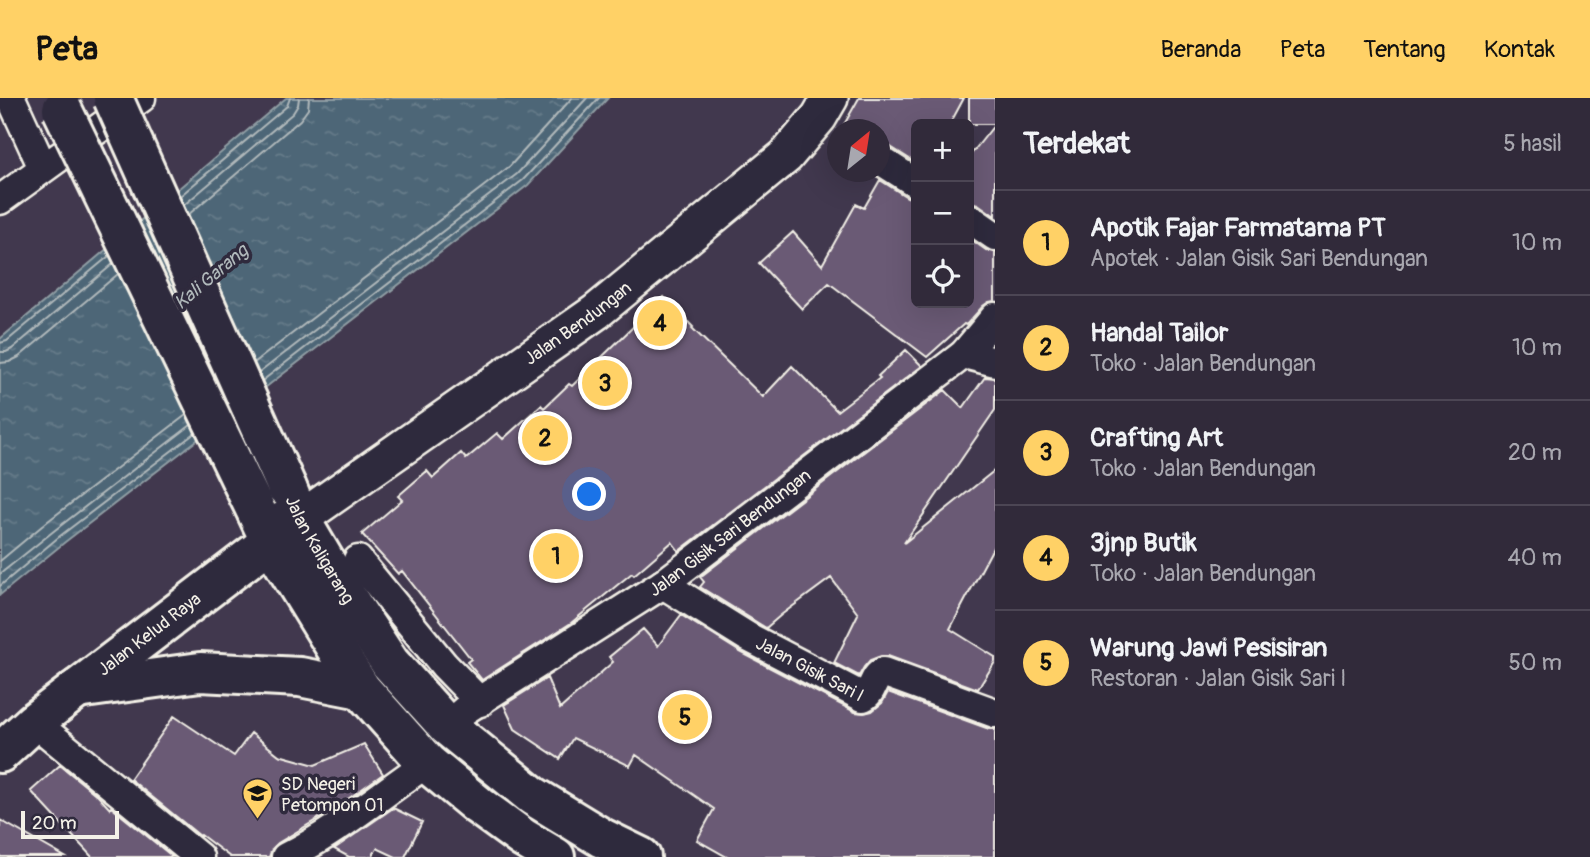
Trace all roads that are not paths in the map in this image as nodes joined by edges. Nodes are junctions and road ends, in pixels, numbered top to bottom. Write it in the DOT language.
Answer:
graph roads {
  1 [pos="11,98"];
  2 [pos="113,98"];
  3 [pos="141,98"];
  4 [pos="59,103"];
  5 [pos="829,115"];
  6 [pos="890,166"];
  7 [pos="43,168"];
  8 [pos="914,182"];
  9 [pos="0,200"];
  10 [pos="974,221"];
  11 [pos="995,236"];
  12 [pos="995,317"];
  13 [pos="964,354"];
  14 [pos="995,362"];
  15 [pos="279,515"];
  16 [pos="358,560"];
  17 [pos="663,584"];
  18 [pos="77,689"];
  19 [pos="361,689"];
  20 [pos="480,702"];
  21 [pos="995,713"];
  22 [pos="34,722"];
  23 [pos="447,726"];
  24 [pos="0,754"];
  25 [pos="427,763"];
  26 [pos="199,857"];
  27 [pos="286,857"];
  28 [pos="555,857"];
  29 [pos="641,857"];
  1 -- 7 [label="street"];
  2 -- 15 [label="main road, Jalan Kaligarang, bridge"];
  3 -- 7 [label="street"];
  4 -- 15 [label="main road, Jalan Kaligarang, bridge"];
  5 -- 15 [label="street, Jalan Bendungan"];
  6 -- 8 [label="street"];
  7 -- 9 [label="street"];
  10 -- 11 [label="street"];
  12 -- 13 [label="street, Jalan Gisik Sari Bendungan"];
  13 -- 14 [label="street"];
  13 -- 17 [label="street, Jalan Gisik Sari Bendungan"];
  15 -- 18 [label="main road, Jalan Kelud Raya"];
  15 -- 19 [label="main road, Jalan Kaligarang"];
  15 -- 23 [label="main road, Jalan Kaligarang"];
  16 -- 20 [label="street"];
  17 -- 20 [label="street, Jalan Gisik Sari Bendungan"];
  17 -- 21 [label="street, Jalan Gisik Sari I"];
  18 -- 19 [label="main road"];
  18 -- 22 [label="main road, Jalan Kelud Raya"];
  19 -- 25 [label="main road, Jalan Kaligarang"];
  20 -- 23 [label="street, Jalan Gisik Sari Bendungan"];
  22 -- 24 [label="main road, Jalan Kelud Raya"];
  22 -- 26 [label="street"];
  23 -- 29 [label="main road, Jalan Kaligarang"];
  25 -- 27 [label="street"];
  25 -- 28 [label="main road, Jalan Kaligarang"];
}
